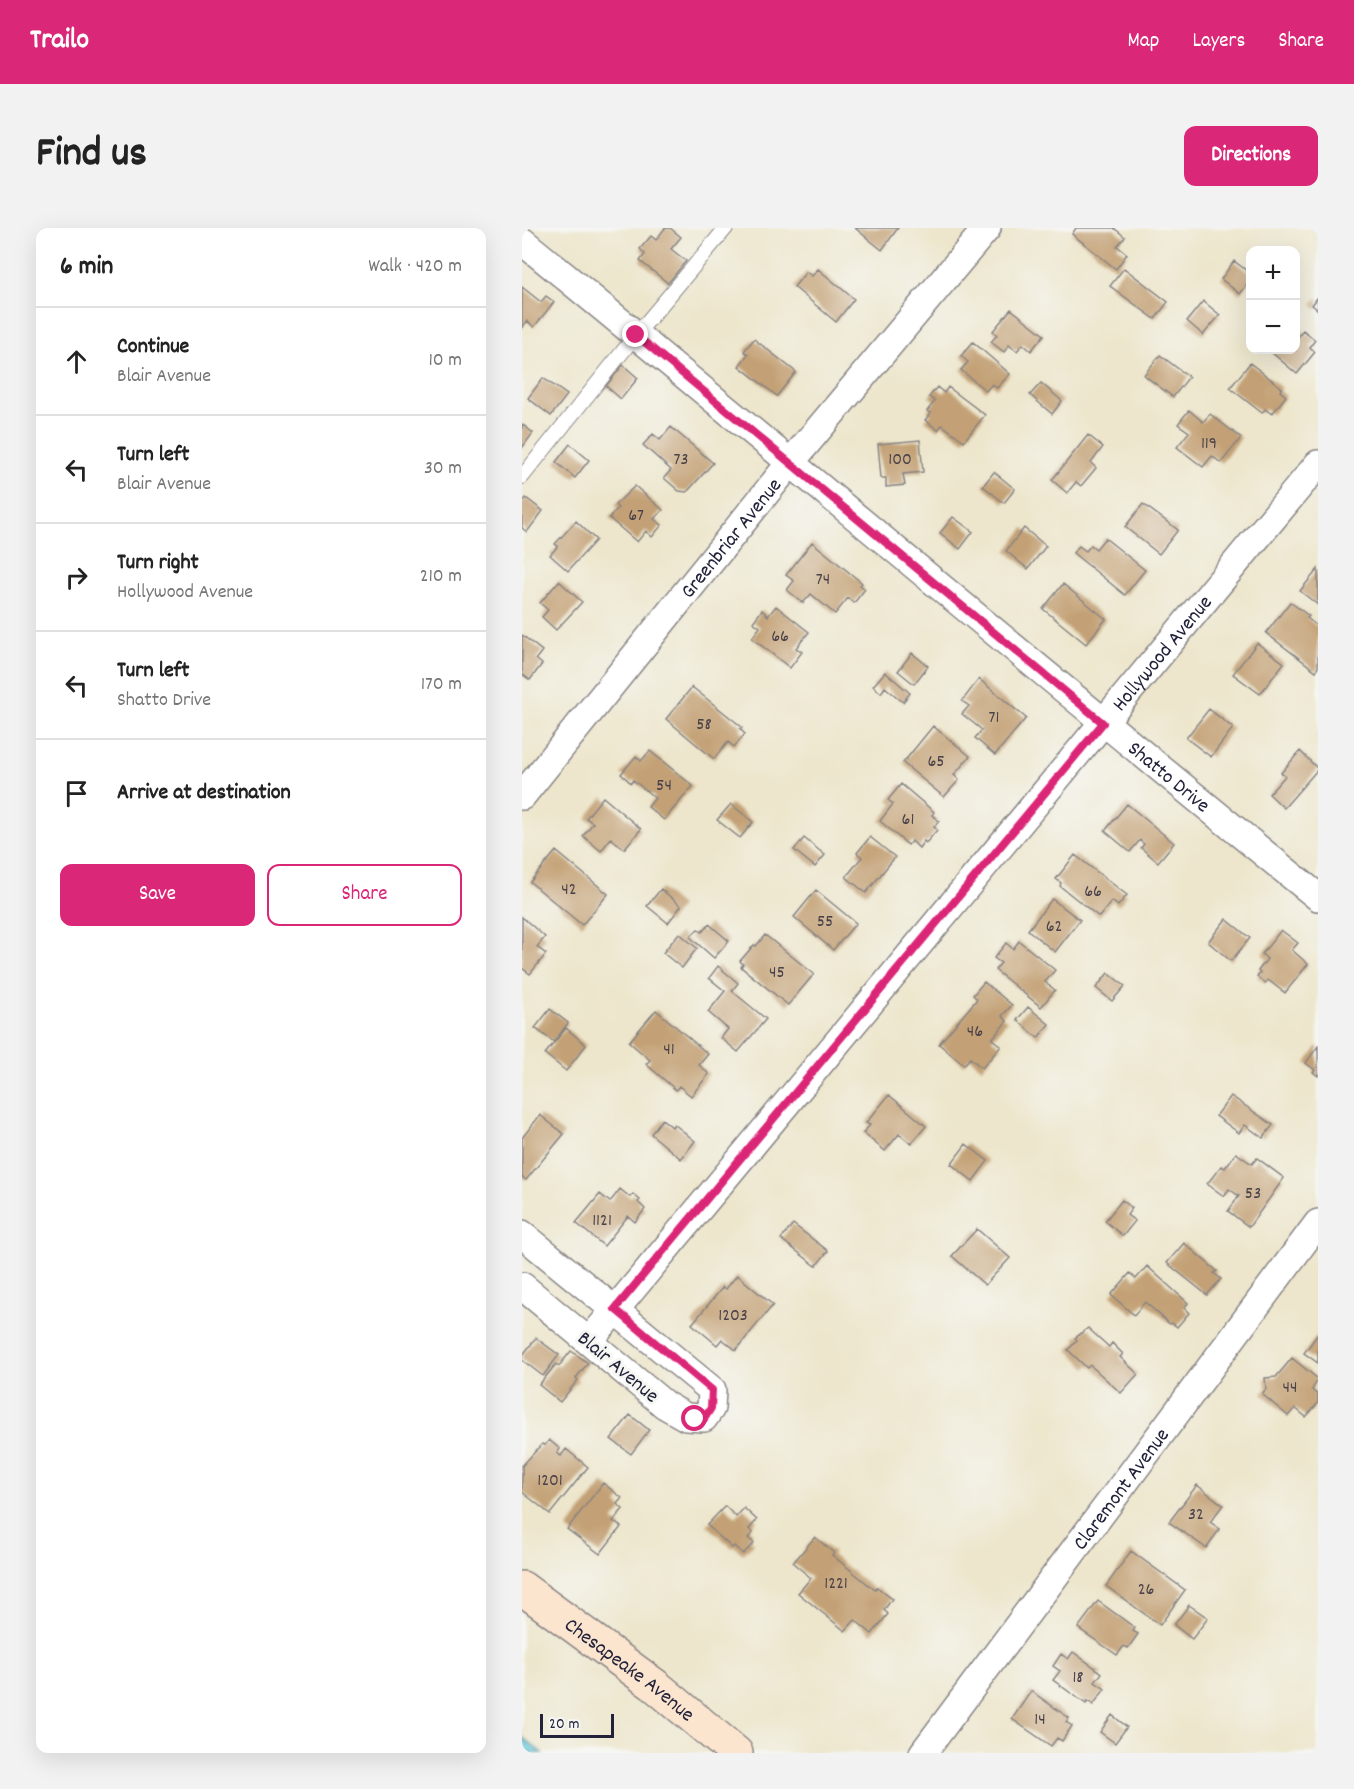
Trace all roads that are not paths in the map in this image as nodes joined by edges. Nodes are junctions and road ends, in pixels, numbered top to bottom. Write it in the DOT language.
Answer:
graph roads {
  1 [pos="726,228"];
  2 [pos="987,228"];
  3 [pos="522,241"];
  4 [pos="636,335"];
  5 [pos="791,462"];
  6 [pos="1318,464"];
  7 [pos="522,477"];
  8 [pos="1103,723"];
  9 [pos="522,796"];
  10 [pos="1318,897"];
  11 [pos="1318,1223"];
  12 [pos="522,1234"];
  13 [pos="522,1286"];
  14 [pos="615,1309"];
  15 [pos="590,1340"];
  16 [pos="522,1588"];
  17 [pos="736,1753"];
  18 [pos="923,1753"];
  1 -- 4 [label="lane"];
  2 -- 5 [label="street, Greenbriar Avenue"];
  3 -- 4 [label="street, Shatto Drive"];
  4 -- 5 [label="street, Shatto Drive"];
  4 -- 7 [label="lane"];
  5 -- 8 [label="street, Shatto Drive"];
  5 -- 9 [label="street, Greenbriar Avenue"];
  6 -- 8 [label="street, Hollywood Avenue"];
  8 -- 10 [label="street, Shatto Drive"];
  8 -- 14 [label="street, Hollywood Avenue"];
  11 -- 18 [label="street, Claremont Avenue"];
  12 -- 14 [label="street, Blair Avenue"];
  13 -- 15 [label="street, Blair Avenue"];
  14 -- 15 [label="street, Hollywood Avenue"];
  14 -- 15 [label="street, Blair Avenue"];
  16 -- 17 [label="main road, Chesapeake Avenue"];
}
